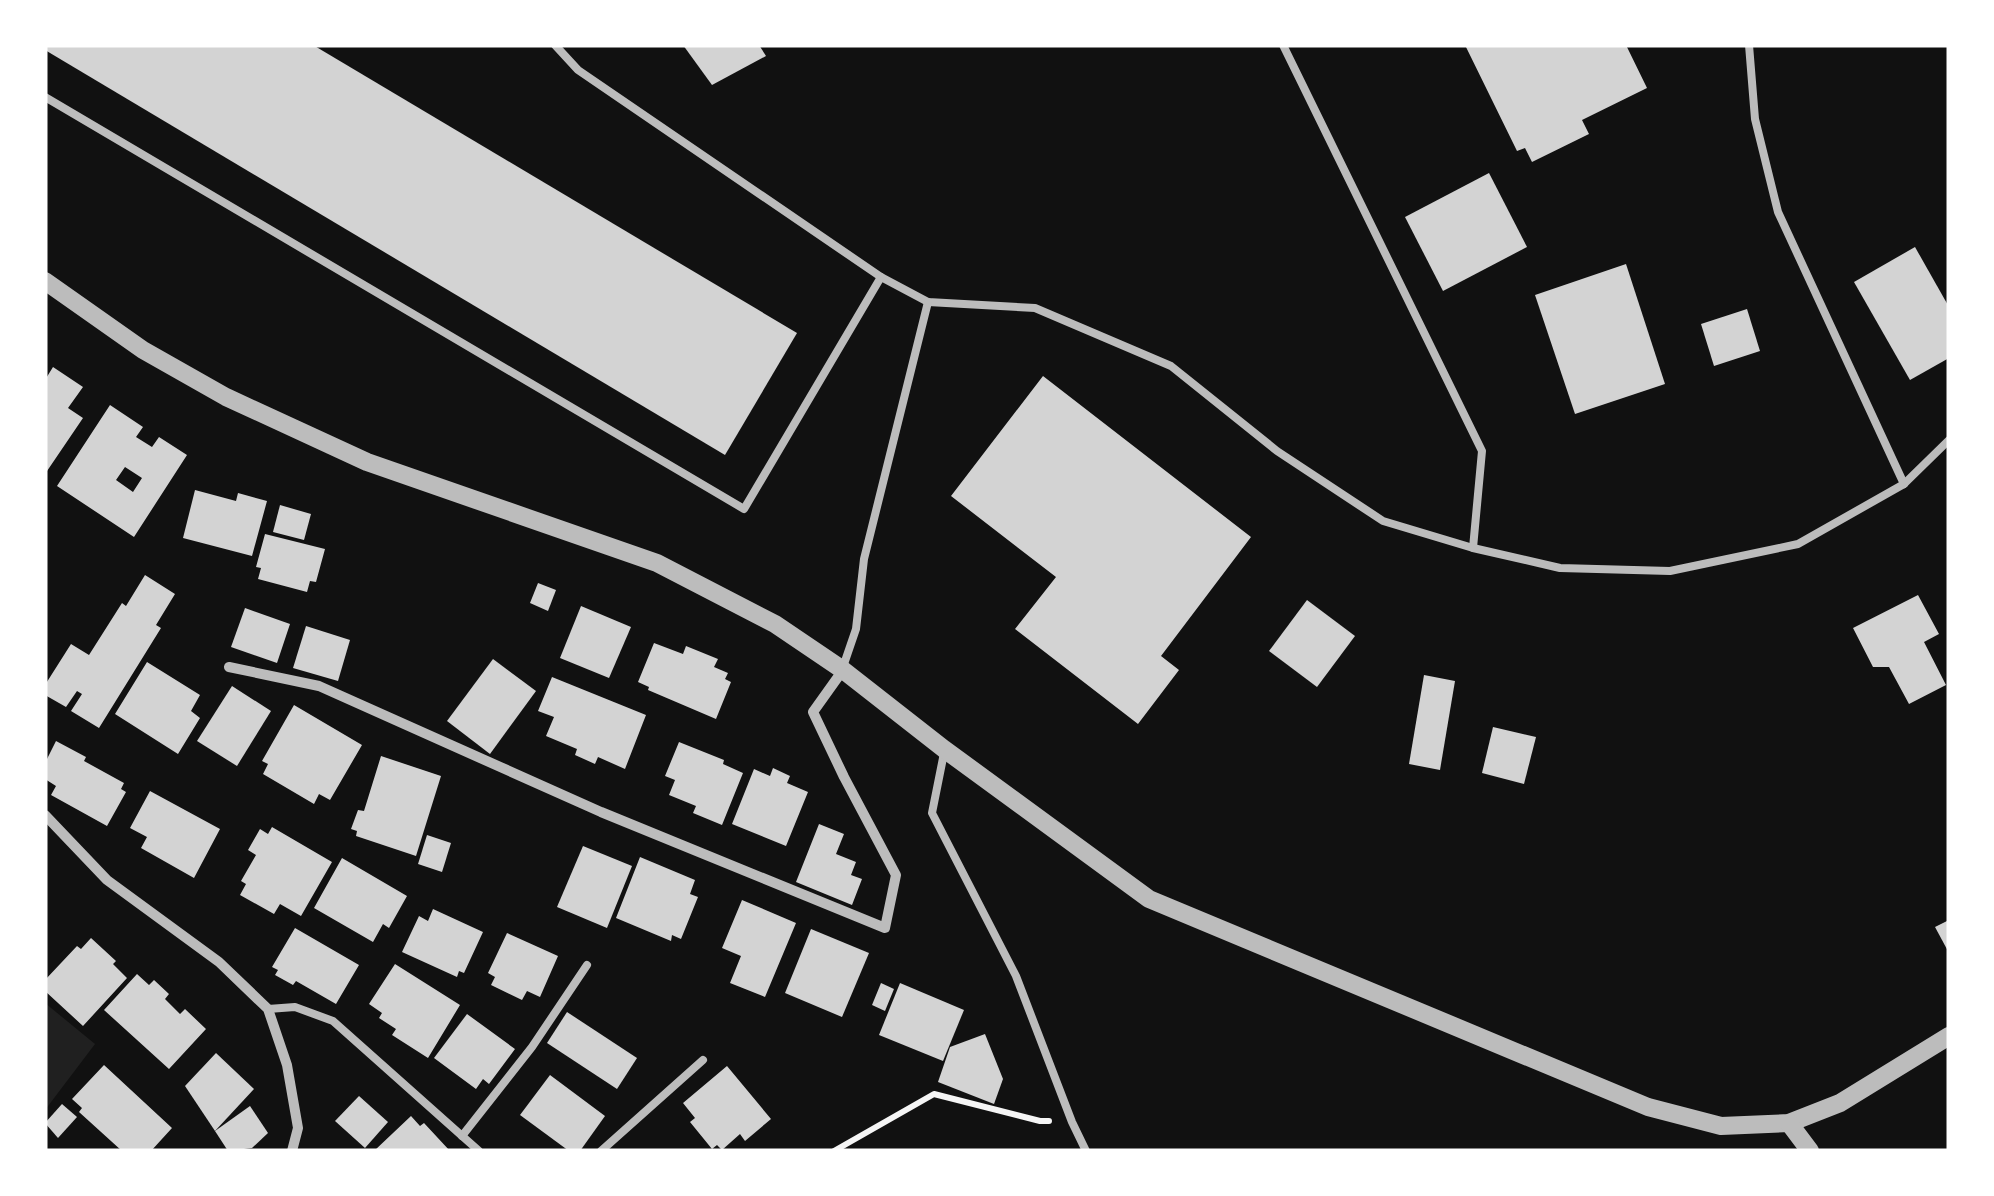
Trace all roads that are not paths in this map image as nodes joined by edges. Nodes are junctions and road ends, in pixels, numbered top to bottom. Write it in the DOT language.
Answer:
graph roads {
  1 [pos="555,45"];
  2 [pos="1282,45"];
  3 [pos="1749,45"];
  4 [pos="45,97"];
  5 [pos="880,277"];
  6 [pos="45,281"];
  7 [pos="928,302"];
  8 [pos="1949,440"];
  9 [pos="1904,484"];
  10 [pos="1473,548"];
  11 [pos="229,667"];
  12 [pos="842,670"];
  13 [pos="944,749"];
  14 [pos="45,815"];
  15 [pos="586,965"];
  16 [pos="268,1009"];
  17 [pos="1949,1036"];
  18 [pos="703,1060"];
  19 [pos="1788,1122"];
  20 [pos="462,1136"];
  21 [pos="292,1151"];
  22 [pos="479,1151"];
  23 [pos="601,1151"];
  24 [pos="1086,1151"];
  25 [pos="1810,1151"];
  1 -- 5 [label="lane"];
  2 -- 10 [label="lane"];
  3 -- 9 [label="lane"];
  4 -- 5 [label="lane"];
  5 -- 7 [label="lane"];
  6 -- 12 [label="street"];
  7 -- 10 [label="lane"];
  7 -- 12 [label="lane"];
  8 -- 9 [label="lane"];
  9 -- 10 [label="lane"];
  11 -- 12 [label="street"];
  12 -- 13 [label="street"];
  13 -- 19 [label="street"];
  13 -- 24 [label="lane"];
  14 -- 16 [label="street"];
  15 -- 20 [label="lane"];
  16 -- 20 [label="lane"];
  16 -- 21 [label="street"];
  17 -- 19 [label="street"];
  18 -- 23 [label="lane"];
  19 -- 25 [label="street"];
  20 -- 22 [label="lane"];
}
